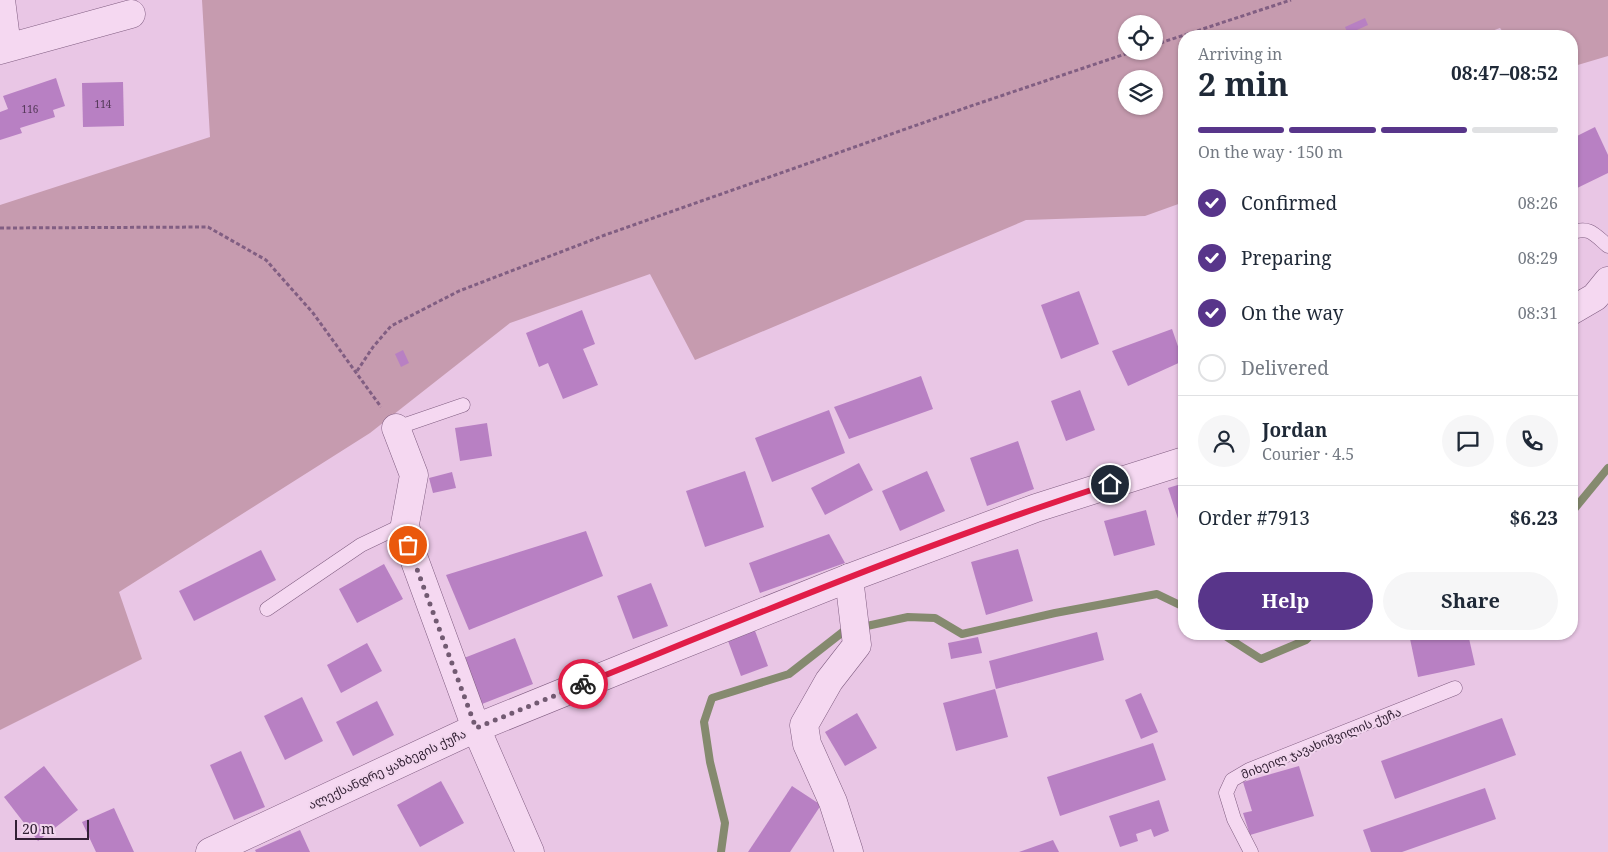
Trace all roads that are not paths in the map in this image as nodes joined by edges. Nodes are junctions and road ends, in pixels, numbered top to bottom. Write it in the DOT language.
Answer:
graph roads {
  1 [pos="1,0"];
  2 [pos="131,14"];
  3 [pos="4,49"];
  4 [pos="1578,230"];
  5 [pos="1608,246"];
  6 [pos="1608,281"];
  7 [pos="1578,307"];
  8 [pos="463,405"];
  9 [pos="396,428"];
  10 [pos="1178,463"];
  11 [pos="404,524"];
  12 [pos="850,587"];
  13 [pos="267,609"];
  14 [pos="1455,688"];
  15 [pos="476,728"];
  16 [pos="210,852"];
  17 [pos="530,852"];
  18 [pos="849,852"];
  19 [pos="1251,852"];
  1 -- 3 [label="street"];
  2 -- 3 [label="street"];
  4 -- 5 [label="lane"];
  6 -- 7 [label="street"];
  8 -- 9 [label="lane"];
  9 -- 11 [label="street"];
  10 -- 12 [label="street, ალექსანდრე ყაზბეგის ქუჩა"];
  11 -- 13 [label="lane"];
  11 -- 15 [label="street"];
  12 -- 15 [label="street, ალექსანდრე ყაზბეგის ქუჩა"];
  12 -- 18 [label="street"];
  14 -- 19 [label="lane, მიხეილ ჯავახიშვილის ქუჩა"];
  15 -- 16 [label="street, ალექსანდრე ყაზბეგის ქუჩა"];
  15 -- 17 [label="street"];
}
